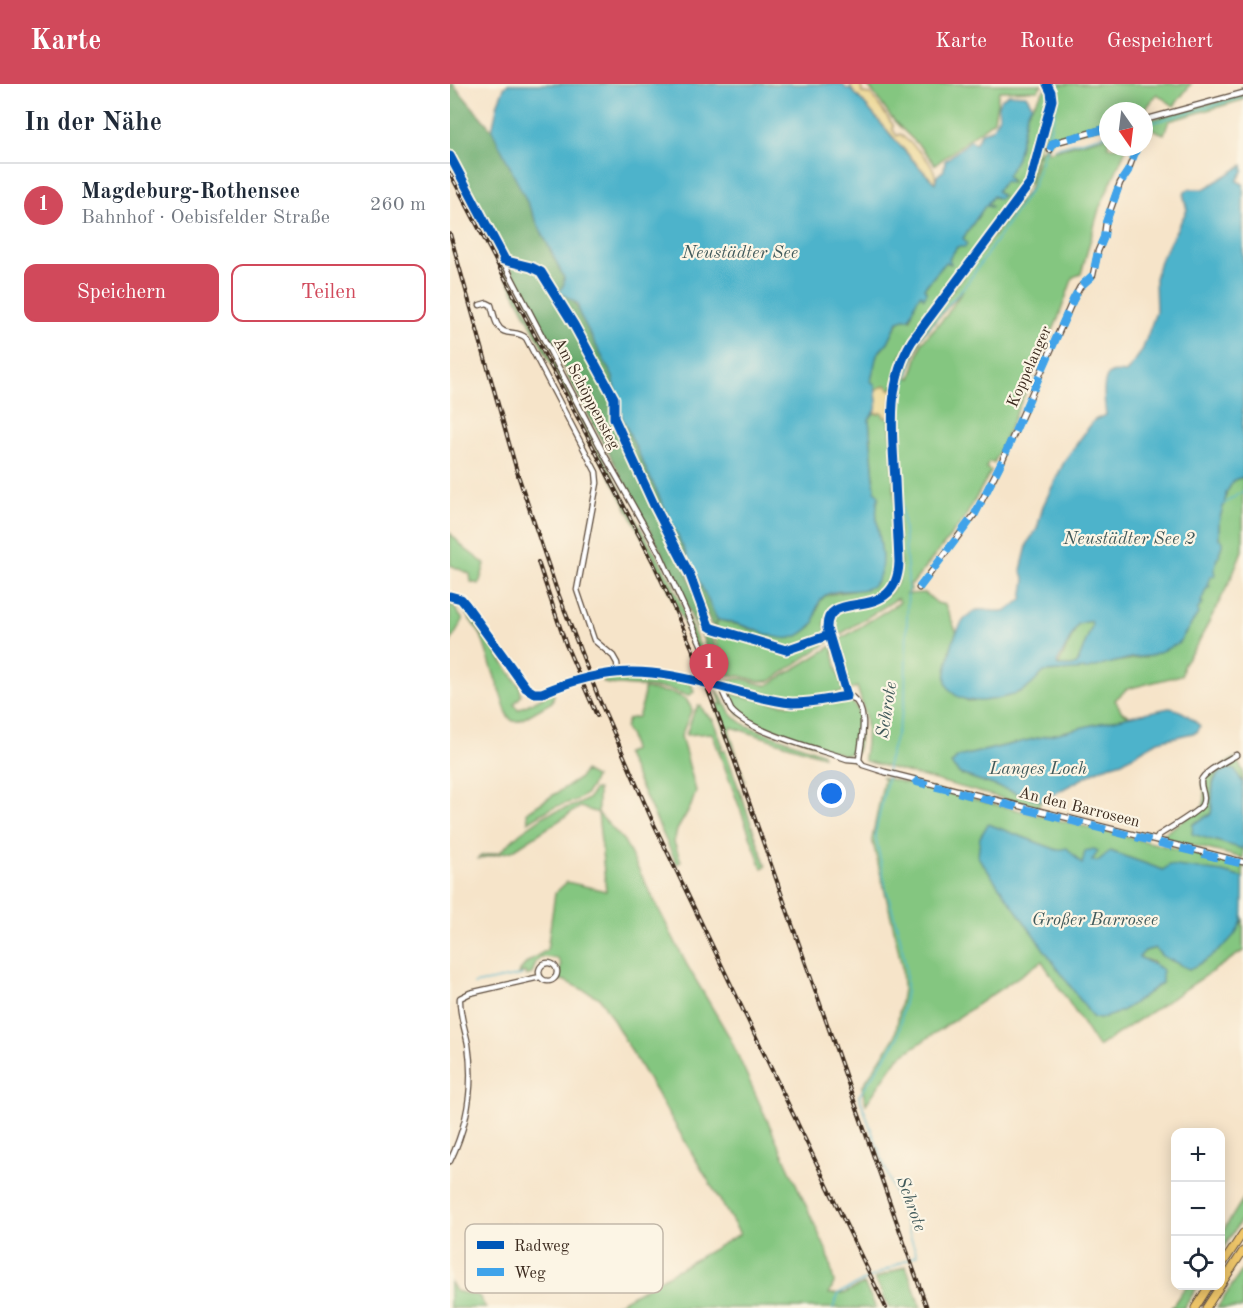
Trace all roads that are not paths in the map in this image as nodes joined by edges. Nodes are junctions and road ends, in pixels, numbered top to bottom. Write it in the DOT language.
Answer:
graph roads {
  1 [pos="1243,93"];
  2 [pos="1153,118"];
  3 [pos="1099,130"];
  4 [pos="1050,150"];
  5 [pos="1134,156"];
  6 [pos="450,160"];
  7 [pos="480,305"];
  8 [pos="940,550"];
  9 [pos="945,554"];
  10 [pos="919,588"];
  11 [pos="450,596"];
  12 [pos="618,672"];
  13 [pos="1236,755"];
  14 [pos="858,760"];
  15 [pos="1156,840"];
  16 [pos="1243,861"];
  17 [pos="540,977"];
  18 [pos="450,1161"];
  19 [pos="1243,1233"];
  20 [pos="1243,1251"];
  21 [pos="1225,1262"];
  22 [pos="1206,1290"];
  23 [pos="1194,1308"];
  24 [pos="1206,1308"];
  1 -- 2 [label="street"];
  3 -- 4 [label="street"];
  5 -- 9 [label="street, Koppelanger"];
  6 -- 14 [label="street, Am Schöppensteg"];
  7 -- 12 [label="street"];
  8 -- 9 [label="street"];
  9 -- 10 [label="street, Koppelanger"];
  11 -- 12 [label="street, bridge"];
  12 -- 14 [label="street, bridge"];
  13 -- 15 [label="street, An den Barroseen"];
  14 -- 15 [label="street, An den Barroseen"];
  15 -- 16 [label="street, An den Barroseen"];
  17 -- 17 [label="street"];
  17 -- 18 [label="street"];
  19 -- 21 [label="highway"];
  20 -- 24 [label="highway"];
  22 -- 23 [label="highway"];
}
